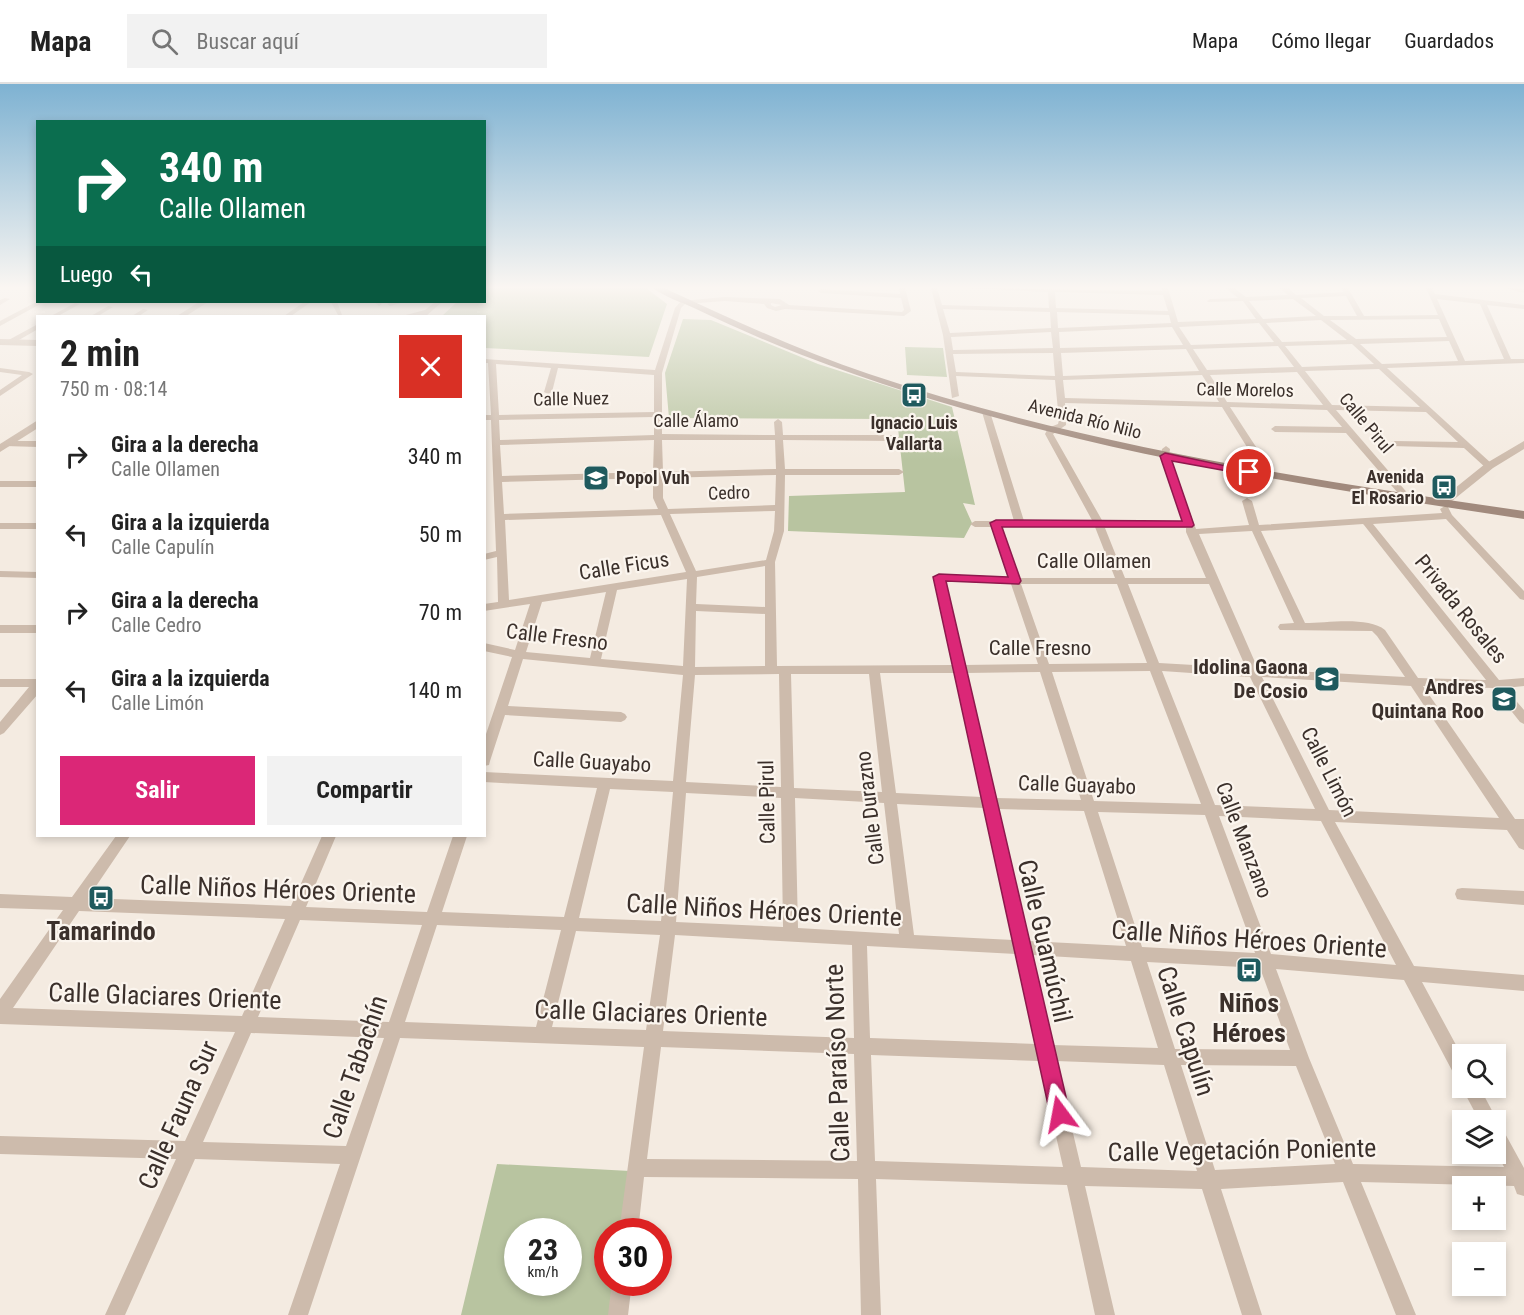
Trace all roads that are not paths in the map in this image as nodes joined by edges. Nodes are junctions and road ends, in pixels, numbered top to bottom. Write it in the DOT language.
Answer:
graph roads {
  1 [pos="666,345"];
  2 [pos="786,345"];
  3 [pos="948,345"];
  4 [pos="1058,345"];
  5 [pos="1189,345"];
  6 [pos="1247,345"];
  7 [pos="1280,345"];
  8 [pos="1358,345"];
  9 [pos="1454,345"];
  10 [pos="1501,345"];
  11 [pos="1191,348"];
  12 [pos="948,352"];
  13 [pos="1059,352"];
  14 [pos="833,361"];
  15 [pos="1508,361"];
  16 [pos="1524,361"];
  17 [pos="488,362"];
  18 [pos="1462,362"];
  19 [pos="555,366"];
  20 [pos="1380,367"];
  21 [pos="1299,369"];
  22 [pos="0,370"];
  23 [pos="1206,372"];
  24 [pos="658,373"];
  25 [pos="952,374"];
  26 [pos="1059,378"];
  27 [pos="548,392"];
  28 [pos="0,394"];
  29 [pos="955,396"];
  30 [pos="1061,400"];
  31 [pos="1226,406"];
  32 [pos="1330,408"];
  33 [pos="1428,410"];
  34 [pos="986,412"];
  35 [pos="658,414"];
  36 [pos="36,416"];
  37 [pos="490,418"];
  38 [pos="778,422"];
  39 [pos="36,424"];
  40 [pos="1056,427"];
  41 [pos="1275,429"];
  42 [pos="1348,430"];
  43 [pos="658,437"];
  44 [pos="896,438"];
  45 [pos="779,439"];
  46 [pos="496,443"];
  47 [pos="3,444"];
  48 [pos="36,444"];
  49 [pos="1394,444"];
  50 [pos="1524,444"];
  51 [pos="1466,445"];
  52 [pos="1165,453"];
  53 [pos="1489,466"];
  54 [pos="781,472"];
  55 [pos="899,472"];
  56 [pos="1267,472"];
  57 [pos="658,475"];
  58 [pos="498,479"];
  59 [pos="0,484"];
  60 [pos="36,484"];
  61 [pos="1404,494"];
  62 [pos="498,495"];
  63 [pos="486,499"];
  64 [pos="1445,500"];
  65 [pos="1247,501"];
  66 [pos="780,508"];
  67 [pos="1524,508"];
  68 [pos="664,511"];
  69 [pos="1524,515"];
  70 [pos="1448,516"];
  71 [pos="500,518"];
  72 [pos="996,523"];
  73 [pos="1367,523"];
  74 [pos="975,524"];
  75 [pos="1020,524"];
  76 [pos="1099,524"];
  77 [pos="0,526"];
  78 [pos="36,526"];
  79 [pos="1190,528"];
  80 [pos="1255,528"];
  81 [pos="501,553"];
  82 [pos="486,557"];
  83 [pos="770,562"];
  84 [pos="0,574"];
  85 [pos="692,574"];
  86 [pos="36,575"];
  87 [pos="939,577"];
  88 [pos="1121,579"];
  89 [pos="1015,581"];
  90 [pos="1212,581"];
  91 [pos="612,587"];
  92 [pos="1524,597"];
  93 [pos="537,600"];
  94 [pos="504,605"];
  95 [pos="691,607"];
  96 [pos="486,608"];
  97 [pos="770,611"];
  98 [pos="1301,626"];
  99 [pos="1284,627"];
  100 [pos="0,629"];
  101 [pos="36,629"];
  102 [pos="486,647"];
  103 [pos="520,655"];
  104 [pos="595,662"];
  105 [pos="1155,667"];
  106 [pos="958,668"];
  107 [pos="1045,668"];
  108 [pos="778,669"];
  109 [pos="874,670"];
  110 [pos="689,671"];
  111 [pos="1252,672"];
  112 [pos="0,682"];
  113 [pos="1415,682"];
  114 [pos="1524,682"];
  115 [pos="36,684"];
  116 [pos="1496,684"];
  117 [pos="36,686"];
  118 [pos="502,710"];
  119 [pos="621,717"];
  120 [pos="1524,719"];
  121 [pos="0,730"];
  122 [pos="486,755"];
  123 [pos="486,777"];
  124 [pos="605,784"];
  125 [pos="680,787"];
  126 [pos="788,791"];
  127 [pos="890,797"];
  128 [pos="989,803"];
  129 [pos="1089,807"];
  130 [pos="1210,810"];
  131 [pos="1327,817"];
  132 [pos="1517,825"];
  133 [pos="122,837"];
  134 [pos="329,837"];
  135 [pos="460,837"];
  136 [pos="1524,844"];
  137 [pos="1462,894"];
  138 [pos="1524,898"];
  139 [pos="0,901"];
  140 [pos="73,905"];
  141 [pos="295,913"];
  142 [pos="432,919"];
  143 [pos="570,924"];
  144 [pos="668,928"];
  145 [pos="791,935"];
  146 [pos="859,938"];
  147 [pos="907,941"];
  148 [pos="1022,947"];
  149 [pos="1136,954"];
  150 [pos="1267,961"];
  151 [pos="1411,975"];
  152 [pos="1524,983"];
  153 [pos="0,1014"];
  154 [pos="247,1024"];
  155 [pos="394,1030"];
  156 [pos="542,1035"];
  157 [pos="654,1039"];
  158 [pos="862,1046"];
  159 [pos="1046,1053"];
  160 [pos="1452,1053"];
  161 [pos="1169,1057"];
  162 [pos="1300,1058"];
  163 [pos="0,1145"];
  164 [pos="190,1150"];
  165 [pos="1506,1152"];
  166 [pos="352,1155"];
  167 [pos="637,1168"];
  168 [pos="1347,1173"];
  169 [pos="1074,1176"];
  170 [pos="866,1178"];
  171 [pos="1208,1180"];
  172 [pos="1522,1180"];
  173 [pos="630,1218"];
  174 [pos="620,1296"];
  175 [pos="116,1315"];
  176 [pos="298,1315"];
  177 [pos="618,1315"];
  178 [pos="871,1315"];
  179 [pos="1105,1315"];
  180 [pos="1252,1315"];
  181 [pos="1406,1315"];
  1 -- 24 [label="street"];
  2 -- 14 [label="main road, Avenida Río Nilo"];
  3 -- 12 [label="street"];
  4 -- 13 [label="street, Calle Manzano"];
  5 -- 11 [label="street"];
  6 -- 11 [label="street"];
  7 -- 21 [label="street, Calle Pirul"];
  8 -- 20 [label="street"];
  9 -- 18 [label="street"];
  10 -- 15 [label="street"];
  11 -- 13 [label="street"];
  11 -- 23 [label="street"];
  12 -- 13 [label="street"];
  12 -- 25 [label="street"];
  13 -- 26 [label="street, Calle Manzano"];
  14 -- 29 [label="main road, Avenida Río Nilo"];
  14 -- 34 [label="main road, Avenida Río Nilo"];
  15 -- 16 [label="street"];
  15 -- 18 [label="street"];
  17 -- 19 [label="street"];
  17 -- 37 [label="street"];
  18 -- 20 [label="street"];
  19 -- 24 [label="street"];
  19 -- 27 [label="street"];
  20 -- 21 [label="street"];
  20 -- 33 [label="street"];
  21 -- 23 [label="street"];
  21 -- 32 [label="street, Calle Pirul"];
  22 -- 28 [label="street"];
  23 -- 26 [label="street"];
  23 -- 31 [label="street"];
  24 -- 35 [label="street"];
  25 -- 26 [label="street"];
  25 -- 29 [label="street"];
  26 -- 30 [label="street, Calle Manzano"];
  29 -- 40 [label="main road, Avenida Río Nilo"];
  30 -- 31 [label="street, Calle Morelos"];
  30 -- 40 [label="street, Calle Manzano"];
  31 -- 32 [label="street, Calle Morelos"];
  31 -- 56 [label="street"];
  32 -- 33 [label="street, Calle Morelos"];
  32 -- 42 [label="street, Calle Pirul"];
  33 -- 51 [label="street"];
  34 -- 40 [label="main road, Avenida Río Nilo"];
  34 -- 75 [label="street"];
  35 -- 37 [label="street, Calle Nuez"];
  35 -- 43 [label="street"];
  36 -- 47 [label="street"];
  37 -- 46 [label="street"];
  38 -- 45 [label="street, Calle Pirul"];
  39 -- 47 [label="street"];
  40 -- 52 [label="main road, Avenida Río Nilo"];
  40 -- 76 [label="street, Calle Manzano"];
  41 -- 42 [label="street"];
  42 -- 61 [label="street, Calle Pirul"];
  43 -- 45 [label="street, Calle Álamo"];
  43 -- 46 [label="street, Calle Álamo"];
  43 -- 57 [label="street"];
  44 -- 45 [label="street, Calle Álamo"];
  45 -- 54 [label="street, Calle Pirul"];
  46 -- 58 [label="street"];
  47 -- 48 [label="street"];
  49 -- 51 [label="street"];
  50 -- 53 [label="street"];
  51 -- 53 [label="street"];
  52 -- 56 [label="main road, Avenida Río Nilo"];
  52 -- 79 [label="street, Calle Limón"];
  53 -- 64 [label="street"];
  54 -- 55 [label="street"];
  54 -- 57 [label="street"];
  54 -- 66 [label="street, Calle Pirul"];
  56 -- 61 [label="main road, Avenida Río Nilo"];
  57 -- 58 [label="street"];
  57 -- 68 [label="street"];
  58 -- 62 [label="street"];
  59 -- 60 [label="street"];
  61 -- 64 [label="main road, Avenida Río Nilo"];
  62 -- 63 [label="street"];
  62 -- 71 [label="street"];
  64 -- 67 [label="main road, Avenida Río Nilo"];
  64 -- 69 [label="main road, Avenida Río Nilo"];
  64 -- 70 [label="street"];
  65 -- 80 [label="street"];
  66 -- 68 [label="street, Cedro"];
  66 -- 83 [label="street, Calle Pirul"];
  68 -- 71 [label="street, Cedro"];
  68 -- 85 [label="street"];
  70 -- 73 [label="street"];
  70 -- 92 [label="street"];
  71 -- 81 [label="street"];
  72 -- 74 [label="street"];
  72 -- 75 [label="street"];
  72 -- 89 [label="street, Calle Capulín"];
  73 -- 80 [label="street"];
  73 -- 116 [label="street, Privada Rosales"];
  75 -- 76 [label="street"];
  76 -- 79 [label="street"];
  76 -- 88 [label="street, Calle Manzano"];
  77 -- 78 [label="street"];
  79 -- 80 [label="street"];
  79 -- 90 [label="street, Calle Limón"];
  80 -- 98 [label="street"];
  81 -- 82 [label="street"];
  81 -- 94 [label="street"];
  83 -- 85 [label="street, Calle Ficus"];
  83 -- 97 [label="street, Calle Pirul"];
  84 -- 86 [label="street"];
  85 -- 91 [label="street, Calle Ficus"];
  85 -- 95 [label="street"];
  87 -- 89 [label="street, Calle Ollamen"];
  87 -- 106 [label="street, Calle Guamúchil"];
  88 -- 89 [label="street, Calle Ollamen"];
  88 -- 90 [label="street, Calle Ollamen"];
  88 -- 105 [label="street, Calle Manzano"];
  89 -- 107 [label="street, Calle Capulín"];
  90 -- 111 [label="street, Calle Limón"];
  91 -- 93 [label="street, Calle Ficus"];
  91 -- 104 [label="street"];
  93 -- 94 [label="street, Calle Ficus"];
  93 -- 103 [label="street"];
  94 -- 96 [label="street, Calle Ficus"];
  95 -- 97 [label="street"];
  95 -- 110 [label="street"];
  97 -- 108 [label="street, Calle Pirul"];
  98 -- 99 [label="street"];
  98 -- 113 [label="street"];
  100 -- 101 [label="street"];
  102 -- 103 [label="street, Calle Fresno"];
  103 -- 104 [label="street, Calle Fresno"];
  103 -- 118 [label="street"];
  104 -- 110 [label="street, Calle Fresno"];
  105 -- 107 [label="street, Calle Fresno"];
  105 -- 111 [label="street, Calle Fresno"];
  105 -- 130 [label="street, Calle Manzano"];
  106 -- 107 [label="street, Calle Fresno"];
  106 -- 109 [label="street, Calle Fresno"];
  106 -- 128 [label="street, Calle Guamúchil"];
  107 -- 129 [label="street, Calle Capulín"];
  108 -- 109 [label="street, Calle Fresno"];
  108 -- 110 [label="street, Calle Fresno"];
  108 -- 126 [label="street, Calle Pirul"];
  109 -- 127 [label="street, Calle Durazno"];
  110 -- 125 [label="street"];
  111 -- 113 [label="street, Calle Fresno"];
  111 -- 131 [label="street, Calle Limón"];
  112 -- 115 [label="street"];
  113 -- 116 [label="street, Calle Fresno"];
  113 -- 132 [label="street"];
  114 -- 116 [label="street, Calle Fresno"];
  116 -- 120 [label="street, Privada Rosales"];
  117 -- 121 [label="street"];
  118 -- 119 [label="street"];
  118 -- 122 [label="street"];
  123 -- 124 [label="street, Calle Guayabo"];
  124 -- 125 [label="street, Calle Guayabo"];
  124 -- 143 [label="street"];
  125 -- 126 [label="street, Calle Guayabo"];
  125 -- 144 [label="street"];
  126 -- 127 [label="street, Calle Guayabo"];
  126 -- 145 [label="street, Calle Pirul"];
  127 -- 128 [label="street, Calle Guayabo"];
  127 -- 147 [label="street, Calle Durazno"];
  128 -- 129 [label="street, Calle Guayabo"];
  128 -- 148 [label="street, Calle Guamúchil"];
  129 -- 130 [label="street, Calle Guayabo"];
  129 -- 149 [label="street, Calle Capulín"];
  130 -- 131 [label="street, Calle Guayabo"];
  130 -- 150 [label="street, Calle Manzano"];
  131 -- 132 [label="street, Calle Guayabo"];
  131 -- 151 [label="street, Calle Limón"];
  132 -- 136 [label="street"];
  133 -- 140 [label="street"];
  134 -- 141 [label="street, Calle Fauna Sur"];
  135 -- 142 [label="street, Calle Tabachín"];
  137 -- 138 [label="street"];
  139 -- 140 [label="street, Calle Niños Héroes Oriente"];
  140 -- 141 [label="street, Calle Niños Héroes Oriente"];
  140 -- 153 [label="street"];
  141 -- 142 [label="street, Calle Niños Héroes Oriente"];
  141 -- 154 [label="street, Calle Fauna Sur"];
  142 -- 143 [label="street, Calle Niños Héroes Oriente"];
  142 -- 155 [label="street, Calle Tabachín"];
  143 -- 144 [label="street, Calle Niños Héroes Oriente"];
  143 -- 156 [label="street"];
  144 -- 145 [label="street, Calle Niños Héroes Oriente"];
  144 -- 157 [label="street"];
  145 -- 146 [label="street, Calle Niños Héroes Oriente"];
  146 -- 147 [label="street, Calle Niños Héroes Oriente"];
  146 -- 158 [label="street, Calle Paraíso Norte"];
  147 -- 148 [label="street, Calle Niños Héroes Oriente"];
  148 -- 149 [label="street, Calle Niños Héroes Oriente"];
  148 -- 159 [label="street, Calle Guamúchil"];
  149 -- 150 [label="street, Calle Niños Héroes Oriente"];
  149 -- 161 [label="street, Calle Capulín"];
  150 -- 151 [label="street, Calle Niños Héroes Oriente"];
  150 -- 162 [label="street, Calle Manzano"];
  151 -- 152 [label="street, Calle Niños Héroes Oriente"];
  151 -- 160 [label="street, Calle Limón"];
  153 -- 154 [label="street, Calle Glaciares Oriente"];
  154 -- 155 [label="street, Calle Glaciares Oriente"];
  154 -- 164 [label="street, Calle Fauna Sur"];
  155 -- 156 [label="street, Calle Glaciares Oriente"];
  155 -- 166 [label="street, Calle Tabachín"];
  156 -- 157 [label="street, Calle Glaciares Oriente"];
  157 -- 158 [label="street, Calle Glaciares Oriente"];
  157 -- 167 [label="street"];
  158 -- 159 [label="street, Calle Glaciares Oriente"];
  158 -- 170 [label="street, Calle Paraíso Norte"];
  159 -- 161 [label="street, Calle Glaciares Oriente"];
  159 -- 169 [label="street, Calle Guamúchil"];
  161 -- 162 [label="street, Calle Glaciares Oriente"];
  161 -- 171 [label="street, Calle Capulín"];
  162 -- 168 [label="street, Calle Manzano"];
  163 -- 164 [label="street"];
  164 -- 166 [label="street"];
  164 -- 175 [label="street, Calle Fauna Sur"];
  165 -- 172 [label="street"];
  166 -- 176 [label="street, Calle Tabachín"];
  167 -- 170 [label="street, Calle Vegetación Poniente"];
  167 -- 173 [label="street"];
  168 -- 171 [label="street, Calle Vegetación Poniente"];
  168 -- 172 [label="street, Calle Vegetación Poniente"];
  168 -- 181 [label="street, Calle Manzano"];
  169 -- 170 [label="street, Calle Vegetación Poniente"];
  169 -- 171 [label="street, Calle Vegetación Poniente"];
  169 -- 179 [label="street, Calle Guamúchil"];
  170 -- 178 [label="street, Calle Paraíso Norte"];
  171 -- 180 [label="street, Calle Capulín"];
  174 -- 177 [label="street"];
}
